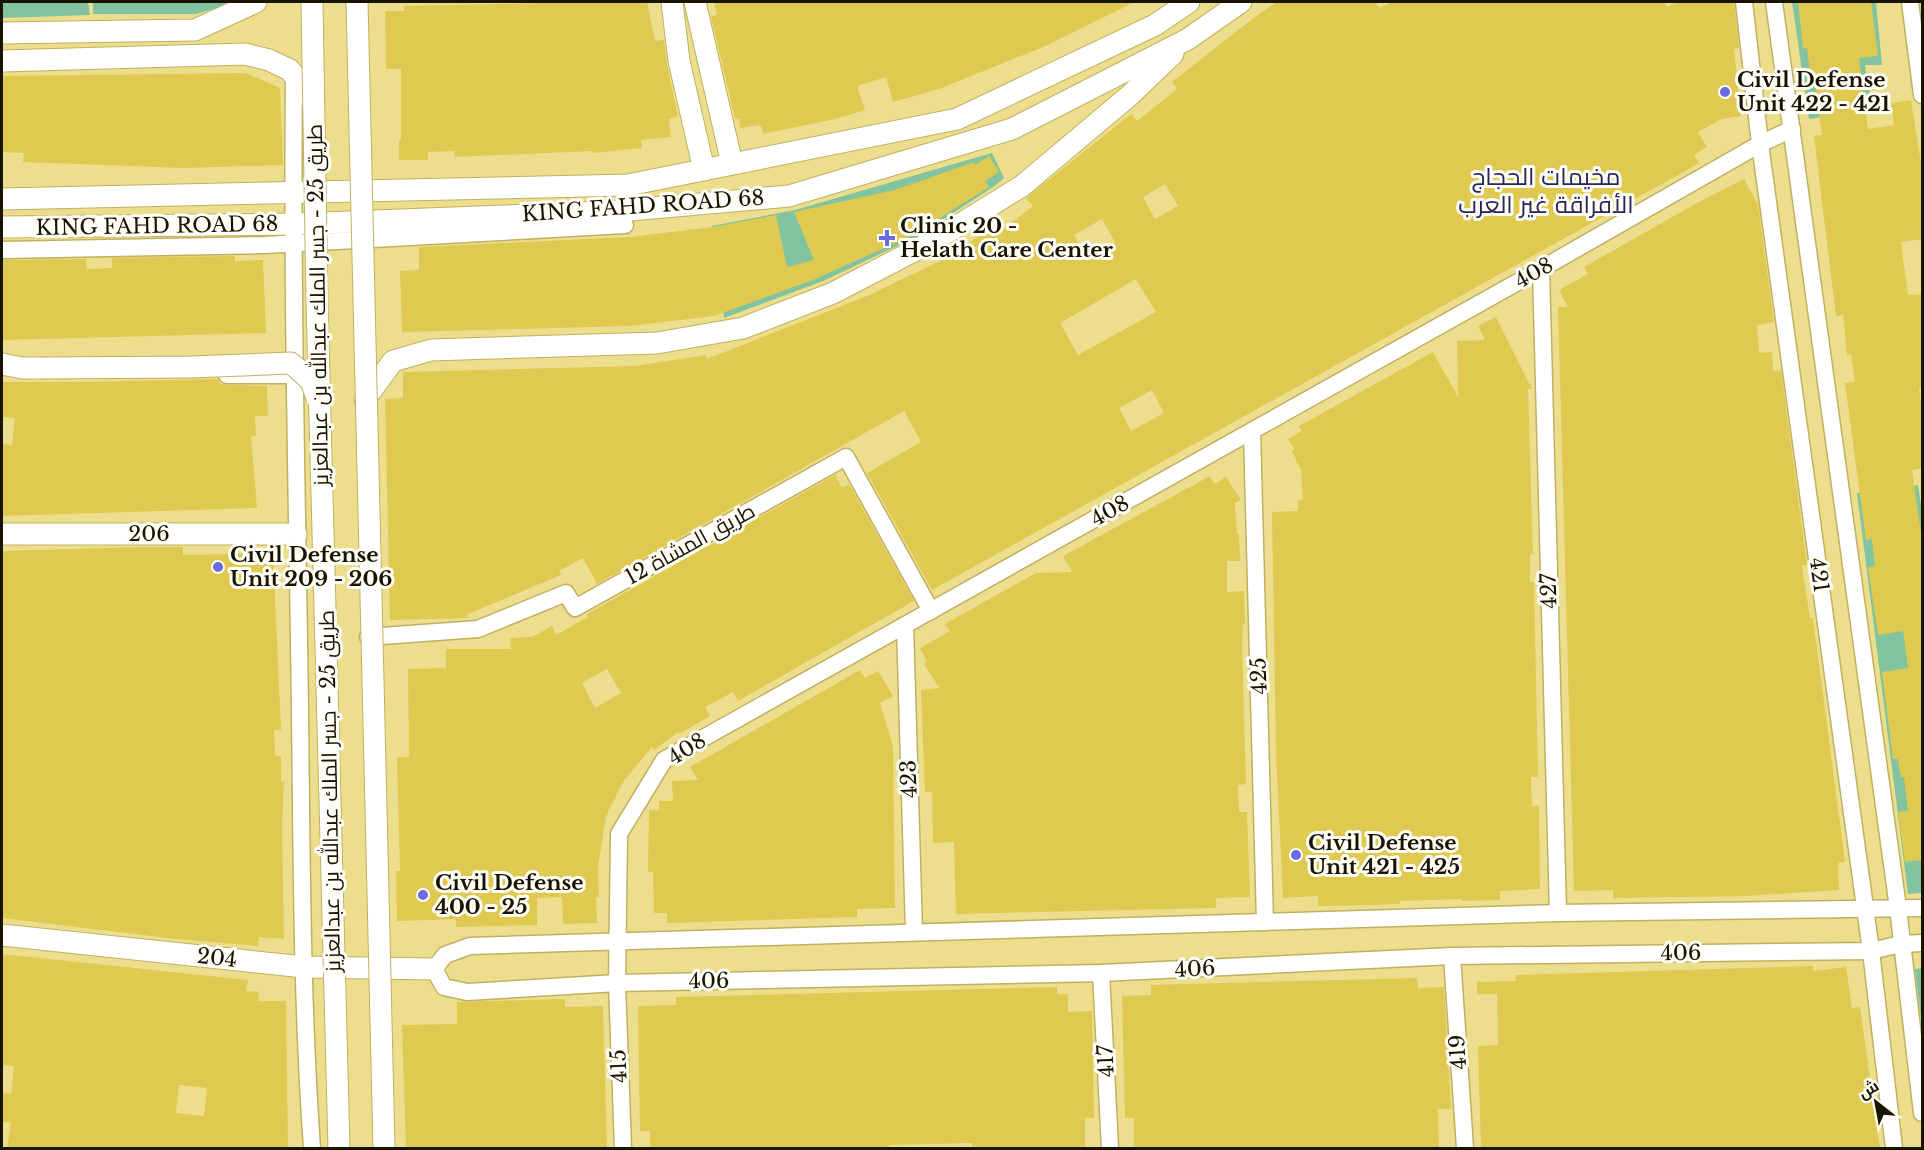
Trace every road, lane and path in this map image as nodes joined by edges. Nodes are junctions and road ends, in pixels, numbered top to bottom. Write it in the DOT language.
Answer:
graph roads {
  1 [pos="256,2"];
  2 [pos="312,2"];
  3 [pos="357,2"];
  4 [pos="672,2"];
  5 [pos="694,2"];
  6 [pos="1189,2"];
  7 [pos="1241,2"];
  8 [pos="1744,2"];
  9 [pos="1774,2"];
  10 [pos="1910,2"];
  11 [pos="2,33"];
  12 [pos="1188,39"];
  13 [pos="2,61"];
  14 [pos="294,76"];
  15 [pos="1923,95"];
  16 [pos="314,103"];
  17 [pos="1792,129"];
  18 [pos="1760,144"];
  19 [pos="732,164"];
  20 [pos="704,170"];
  21 [pos="293,193"];
  22 [pos="2,200"];
  23 [pos="293,225"];
  24 [pos="625,225"];
  25 [pos="2,227"];
  26 [pos="2,250"];
  27 [pos="1541,269"];
  28 [pos="2,364"];
  29 [pos="2,374"];
  30 [pos="296,375"];
  31 [pos="365,399"];
  32 [pos="320,406"];
  33 [pos="1252,431"];
  34 [pos="2,534"];
  35 [pos="296,534"];
  36 [pos="931,611"];
  37 [pos="905,625"];
  38 [pos="368,637"];
  39 [pos="1865,908"];
  40 [pos="1898,908"];
  41 [pos="1923,908"];
  42 [pos="1558,913"];
  43 [pos="1265,922"];
  44 [pos="914,932"];
  45 [pos="2,935"];
  46 [pos="617,941"];
  47 [pos="1923,943"];
  48 [pos="1901,944"];
  49 [pos="1871,951"];
  50 [pos="1452,956"];
  51 [pos="304,967"];
  52 [pos="434,969"];
  53 [pos="1101,973"];
  54 [pos="617,982"];
  55 [pos="1923,1113"];
  56 [pos="312,1149"];
  57 [pos="339,1149"];
  58 [pos="384,1149"];
  59 [pos="623,1149"];
  60 [pos="1110,1149"];
  61 [pos="1464,1149"];
  62 [pos="1894,1149"];
  1 -- 11 [label="main road"];
  2 -- 16 [label="main road, طريق 25 - جسر الملك عبدالله بن عبدالعزيز, bridge"];
  3 -- 31 [label="main road, طريق 25 - جسر الملك عبدالله بن عبدالعزيز, bridge"];
  4 -- 20 [label="main road"];
  5 -- 19 [label="main road"];
  6 -- 19 [label="main road, KING FAHD ROAD 68"];
  7 -- 12 [label="main road, KING FAHD ROAD 68"];
  8 -- 18 [label="street, 421"];
  9 -- 17 [label="street"];
  10 -- 15 [label="street"];
  12 -- 23 [label="main road, KING FAHD ROAD 68"];
  12 -- 31 [label="main road"];
  13 -- 14 [label="main road"];
  14 -- 16 [label="main road"];
  14 -- 21 [label="street"];
  16 -- 32 [label="main road, طريق 25 - جسر الملك عبدالله بن عبدالعزيز, bridge"];
  17 -- 18 [label="street, 408"];
  17 -- 40 [label="street"];
  18 -- 27 [label="street, 408"];
  18 -- 39 [label="street, 421"];
  19 -- 20 [label="main road, KING FAHD ROAD 68"];
  20 -- 21 [label="main road, KING FAHD ROAD 68"];
  21 -- 22 [label="main road, KING FAHD ROAD 68"];
  21 -- 23 [label="street"];
  23 -- 25 [label="main road, KING FAHD ROAD 68"];
  23 -- 30 [label="street"];
  24 -- 26 [label="street"];
  27 -- 33 [label="street, 408"];
  27 -- 42 [label="street, 427"];
  28 -- 32 [label="main road, bridge"];
  29 -- 30 [label="street"];
  30 -- 35 [label="street"];
  31 -- 58 [label="main road, طريق 25 - جسر الملك عبدالله بن عبدالعزيز, bridge"];
  32 -- 57 [label="main road, طريق 25 - جسر الملك عبدالله بن عبدالعزيز, bridge"];
  33 -- 36 [label="street, 408"];
  33 -- 43 [label="street, 425"];
  34 -- 35 [label="main road, 206"];
  35 -- 51 [label="street"];
  36 -- 37 [label="street, 408"];
  36 -- 38 [label="street, طريق المشاة 12"];
  37 -- 44 [label="street, 423"];
  37 -- 46 [label="street, 408"];
  39 -- 40 [label="street, 406"];
  39 -- 42 [label="street, 406"];
  39 -- 49 [label="street, 421"];
  40 -- 41 [label="street, 406"];
  40 -- 48 [label="street"];
  42 -- 43 [label="street, 406"];
  43 -- 44 [label="street, 406"];
  44 -- 46 [label="street, 406"];
  45 -- 51 [label="main road, 204"];
  46 -- 52 [label="street, 406"];
  46 -- 54 [label="street, 408"];
  47 -- 48 [label="street, 406"];
  48 -- 49 [label="street, 406"];
  48 -- 55 [label="street"];
  49 -- 50 [label="street, 406"];
  49 -- 62 [label="street, 421"];
  50 -- 53 [label="street, 406"];
  50 -- 61 [label="street, 419"];
  51 -- 52 [label="main road, 204"];
  51 -- 56 [label="street"];
  52 -- 54 [label="street, 406"];
  53 -- 54 [label="street, 406"];
  53 -- 60 [label="street, 417"];
  54 -- 59 [label="street, 415"];
}
